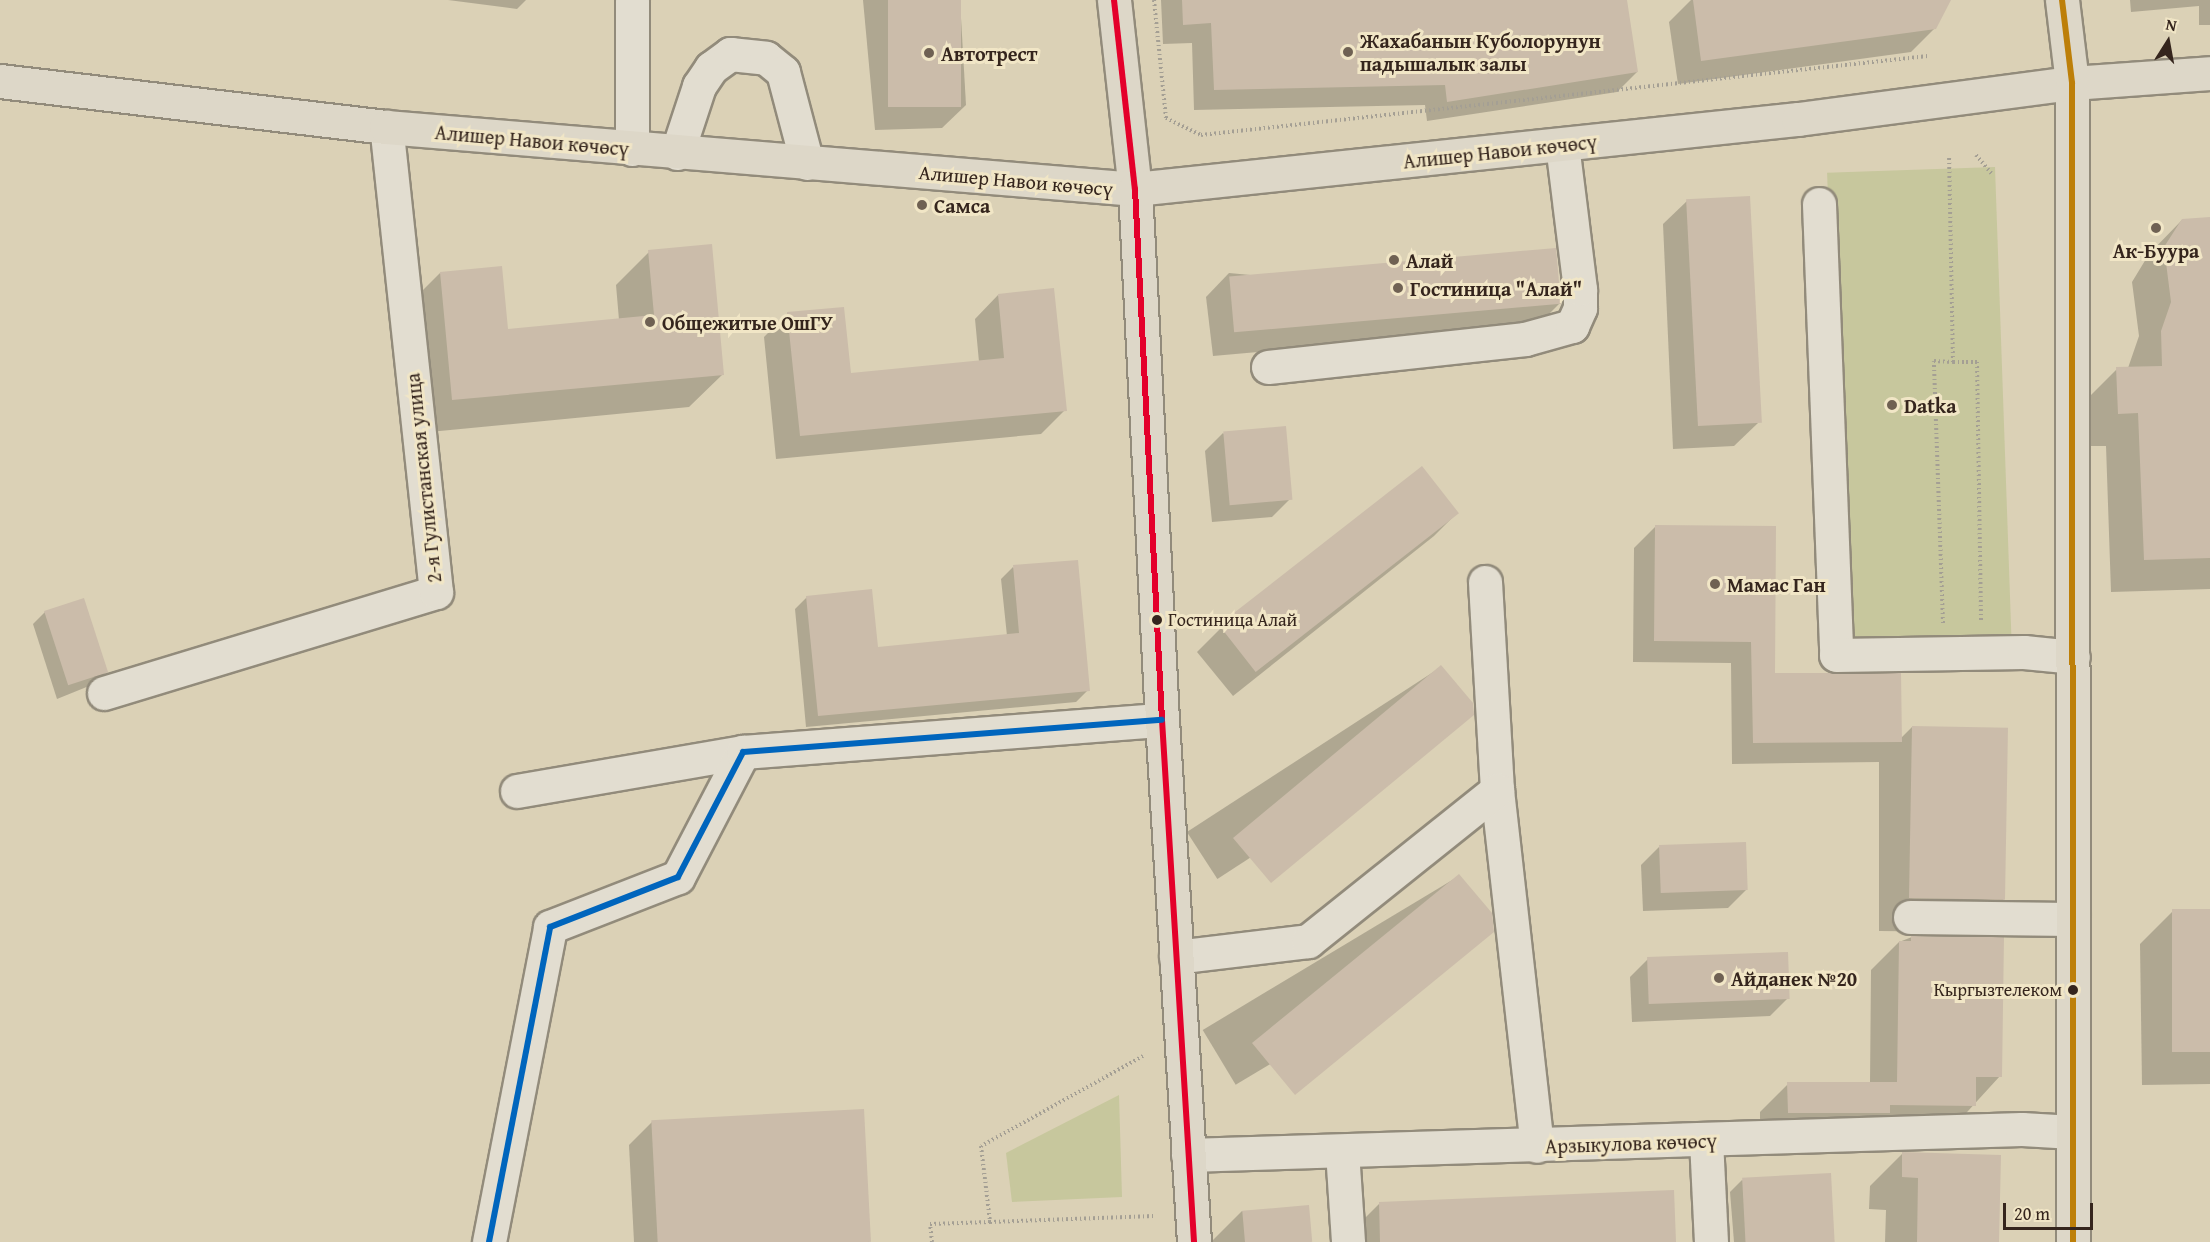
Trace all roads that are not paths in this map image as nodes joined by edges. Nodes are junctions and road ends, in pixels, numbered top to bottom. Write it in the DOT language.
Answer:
graph roads {
  1 [pos="632,0"];
  2 [pos="1114,0"];
  3 [pos="2062,0"];
  4 [pos="2210,74"];
  5 [pos="0,81"];
  6 [pos="2072,83"];
  7 [pos="386,128"];
  8 [pos="1562,145"];
  9 [pos="632,149"];
  10 [pos="676,153"];
  11 [pos="807,163"];
  12 [pos="1136,189"];
  13 [pos="1819,204"];
  14 [pos="1268,367"];
  15 [pos="1485,582"];
  16 [pos="2073,657"];
  17 [pos="104,693"];
  18 [pos="1162,720"];
  19 [pos="742,752"];
  20 [pos="1497,790"];
  21 [pos="517,791"];
  22 [pos="1910,917"];
  23 [pos="2073,919"];
  24 [pos="1176,957"];
  25 [pos="2073,1132"];
  26 [pos="1706,1140"];
  27 [pos="1537,1146"];
  28 [pos="1342,1151"];
  29 [pos="1188,1155"];
  30 [pos="489,1242"];
  31 [pos="1194,1242"];
  32 [pos="1348,1242"];
  33 [pos="1711,1242"];
  34 [pos="2073,1242"];
  1 -- 9 [label="street"];
  2 -- 12 [label="main road"];
  3 -- 6 [label="main road"];
  4 -- 6 [label="main road, Алишер Навои көчөсү"];
  5 -- 7 [label="main road, Алишер Навои көчөсү"];
  6 -- 8 [label="main road, Алишер Навои көчөсү"];
  6 -- 16 [label="main road"];
  7 -- 9 [label="main road, Алишер Навои көчөсү"];
  7 -- 17 [label="street, 2-я Гулистанская улица"];
  8 -- 12 [label="main road, Алишер Навои көчөсү"];
  8 -- 14 [label="street"];
  9 -- 10 [label="main road, Алишер Навои көчөсү"];
  10 -- 11 [label="main road, Алишер Навои көчөсү"];
  10 -- 11 [label="street"];
  11 -- 12 [label="main road, Алишер Навои көчөсү"];
  12 -- 18 [label="main road"];
  13 -- 16 [label="street"];
  15 -- 20 [label="street"];
  16 -- 23 [label="main road"];
  18 -- 19 [label="street"];
  18 -- 24 [label="main road"];
  19 -- 21 [label="street"];
  19 -- 30 [label="street"];
  20 -- 24 [label="street"];
  20 -- 27 [label="street"];
  22 -- 23 [label="street"];
  23 -- 25 [label="main road"];
  24 -- 29 [label="main road"];
  25 -- 26 [label="street, Арзыкулова көчөсү"];
  25 -- 34 [label="main road"];
  26 -- 27 [label="street, Арзыкулова көчөсү"];
  26 -- 33 [label="street"];
  27 -- 28 [label="street, Арзыкулова көчөсү"];
  28 -- 29 [label="street, Арзыкулова көчөсү"];
  28 -- 32 [label="street"];
  29 -- 31 [label="main road"];
}
